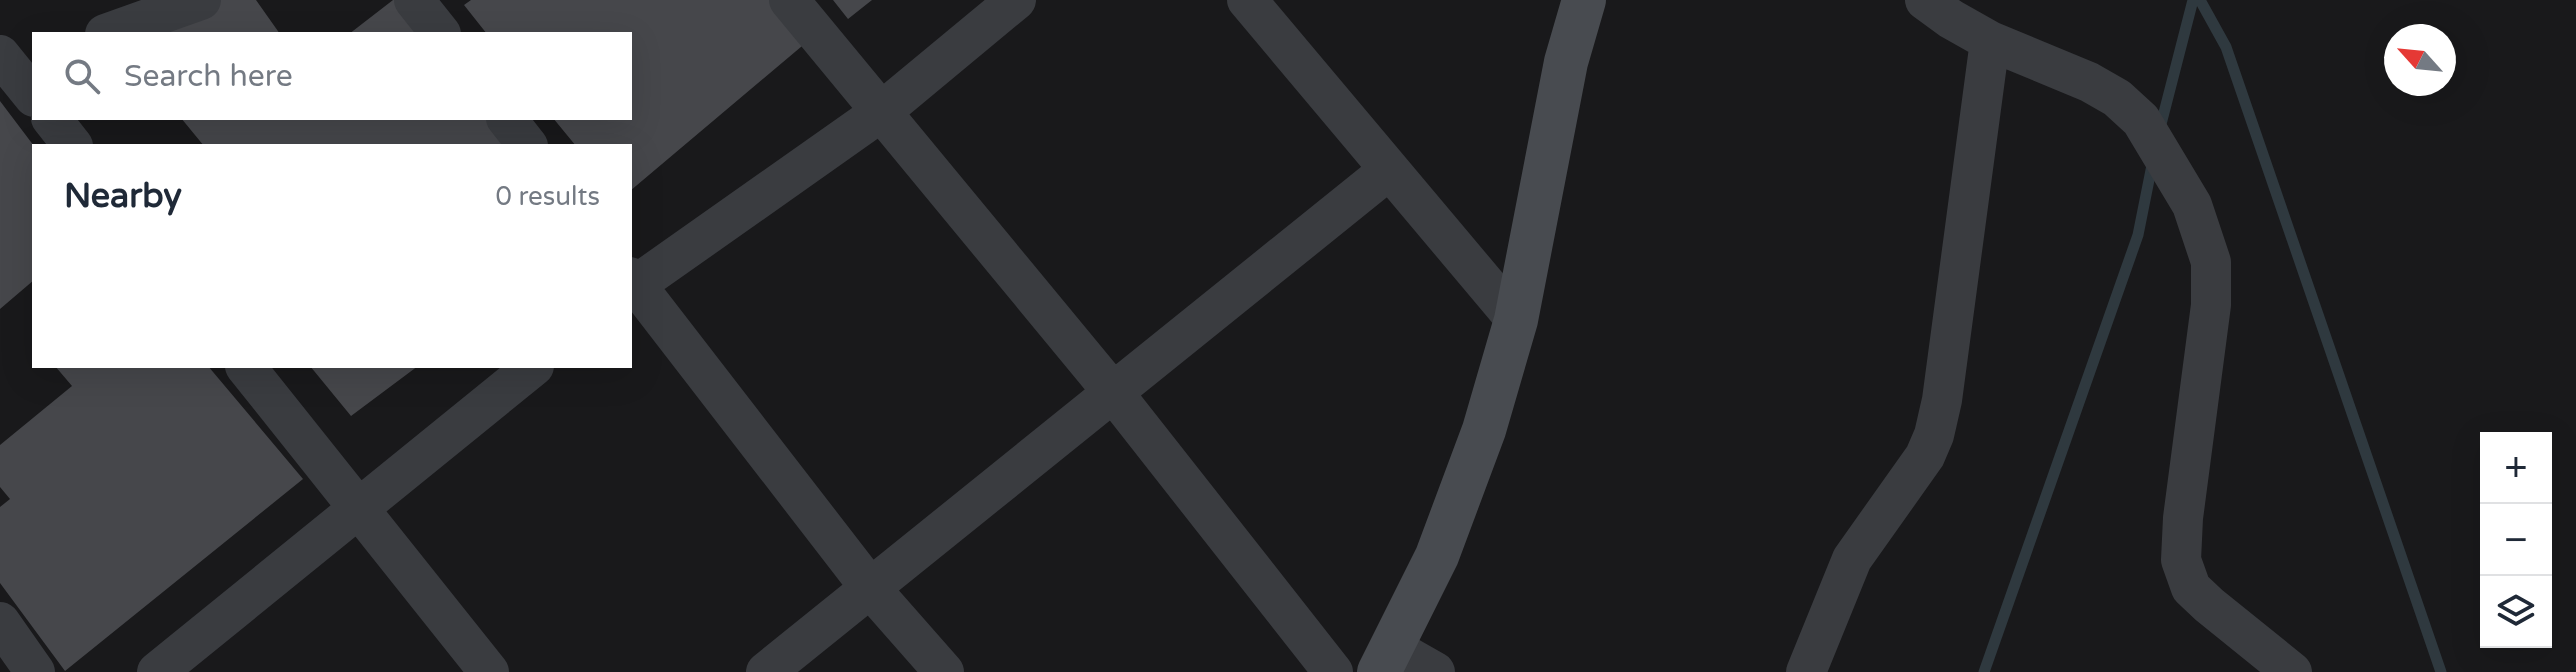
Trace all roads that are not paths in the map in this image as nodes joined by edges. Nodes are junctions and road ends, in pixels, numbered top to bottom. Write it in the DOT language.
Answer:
graph roads {
  1 [pos="201,0"];
  2 [pos="414,0"];
  3 [pos="789,0"];
  4 [pos="1016,0"];
  5 [pos="1247,0"];
  6 [pos="1584,0"];
  7 [pos="1925,0"];
  8 [pos="111,32"];
  9 [pos="439,32"];
  10 [pos="1990,41"];
  11 [pos="881,112"];
  12 [pos="53,120"];
  13 [pos="508,120"];
  14 [pos="71,144"];
  15 [pos="526,144"];
  16 [pos="1389,170"];
  17 [pos="632,283"];
  18 [pos="1516,320"];
  19 [pos="247,368"];
  20 [pos="532,368"];
  21 [pos="1112,391"];
  22 [pos="357,508"];
  23 [pos="871,589"];
  24 [pos="0,622"];
  25 [pos="1385,660"];
  26 [pos="1314,666"];
  27 [pos="35,672"];
  28 [pos="157,672"];
  29 [pos="489,672"];
  30 [pos="766,672"];
  31 [pos="944,672"];
  32 [pos="1435,672"];
  33 [pos="1806,672"];
  34 [pos="2292,672"];
  1 -- 8 [label="street"];
  2 -- 9 [label="street"];
  3 -- 11 [label="street"];
  4 -- 11 [label="street"];
  5 -- 16 [label="street"];
  6 -- 18 [label="main road"];
  7 -- 10 [label="street"];
  10 -- 33 [label="street"];
  10 -- 34 [label="street"];
  11 -- 17 [label="street"];
  11 -- 21 [label="street"];
  12 -- 14 [label="street"];
  13 -- 15 [label="street"];
  16 -- 18 [label="street"];
  16 -- 21 [label="street"];
  17 -- 23 [label="street"];
  18 -- 25 [label="main road"];
  19 -- 22 [label="street"];
  20 -- 22 [label="street"];
  21 -- 23 [label="street"];
  21 -- 26 [label="street"];
  22 -- 28 [label="street"];
  22 -- 29 [label="street"];
  23 -- 30 [label="street"];
  23 -- 31 [label="street"];
  24 -- 27 [label="street"];
  25 -- 32 [label="street"];
}
